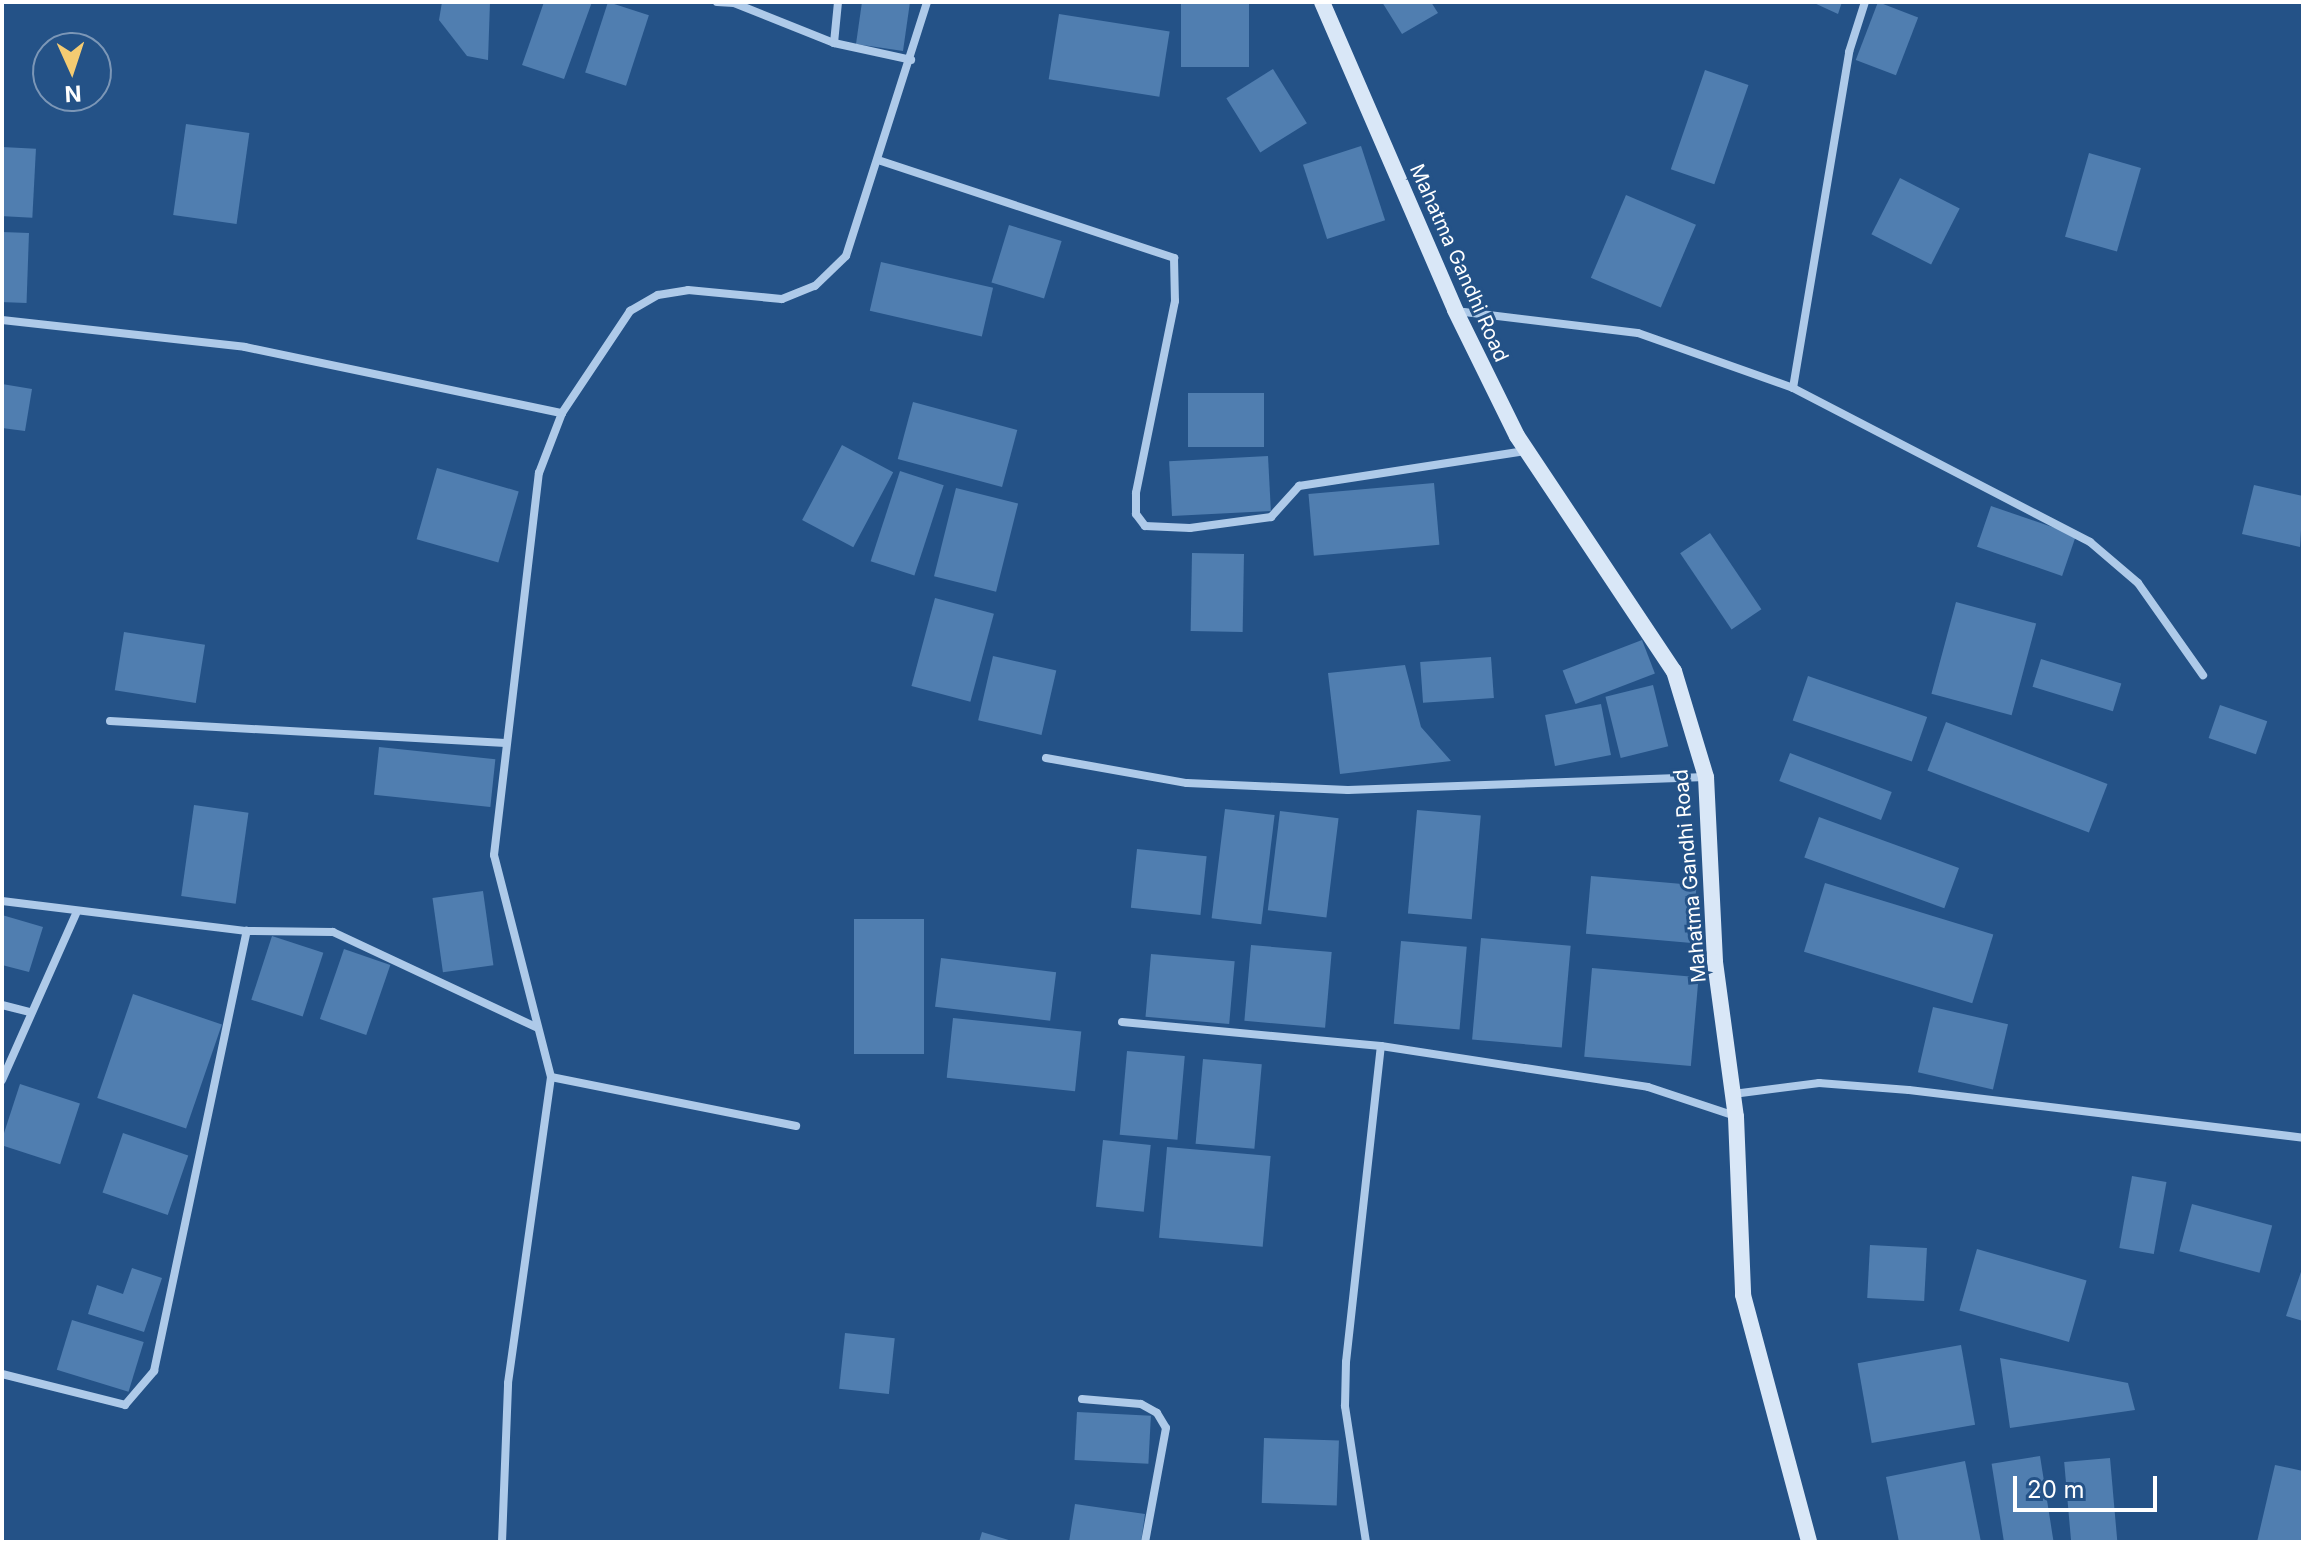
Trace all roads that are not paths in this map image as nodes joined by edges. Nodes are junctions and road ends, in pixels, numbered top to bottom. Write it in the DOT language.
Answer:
graph roads {
  1 [pos="717,2"];
  2 [pos="838,2"];
  3 [pos="927,2"];
  4 [pos="1322,2"];
  5 [pos="1865,2"];
  6 [pos="834,43"];
  7 [pos="911,60"];
  8 [pos="881,161"];
  9 [pos="1455,310"];
  10 [pos="2,320"];
  11 [pos="1793,388"];
  12 [pos="562,413"];
  13 [pos="1527,450"];
  14 [pos="2203,675"];
  15 [pos="110,721"];
  16 [pos="505,743"];
  17 [pos="1046,758"];
  18 [pos="1706,777"];
  19 [pos="2,901"];
  20 [pos="76,914"];
  21 [pos="247,931"];
  22 [pos="2,1005"];
  23 [pos="31,1012"];
  24 [pos="1122,1022"];
  25 [pos="538,1028"];
  26 [pos="1381,1046"];
  27 [pos="551,1077"];
  28 [pos="2,1080"];
  29 [pos="1733,1094"];
  30 [pos="1736,1117"];
  31 [pos="796,1126"];
  32 [pos="2303,1138"];
  33 [pos="2,1374"];
  34 [pos="1082,1399"];
  35 [pos="502,1542"];
  36 [pos="1145,1542"];
  37 [pos="1366,1542"];
  38 [pos="1809,1542"];
  1 -- 6 [label="street"];
  2 -- 6 [label="street"];
  3 -- 7 [label="street"];
  4 -- 9 [label="main road, Mahatma Gandhi Road"];
  5 -- 11 [label="street"];
  6 -- 7 [label="street"];
  7 -- 8 [label="street"];
  8 -- 12 [label="street"];
  8 -- 13 [label="street"];
  9 -- 11 [label="street"];
  9 -- 13 [label="main road, Mahatma Gandhi Road"];
  10 -- 12 [label="street"];
  11 -- 14 [label="street"];
  12 -- 16 [label="street"];
  13 -- 18 [label="main road, Mahatma Gandhi Road"];
  15 -- 16 [label="street"];
  16 -- 25 [label="street"];
  17 -- 18 [label="street"];
  18 -- 29 [label="main road, Mahatma Gandhi Road"];
  19 -- 20 [label="street"];
  20 -- 21 [label="street"];
  20 -- 23 [label="street"];
  21 -- 25 [label="street"];
  21 -- 33 [label="street"];
  22 -- 23 [label="street"];
  23 -- 28 [label="street"];
  24 -- 26 [label="street"];
  25 -- 27 [label="street"];
  26 -- 30 [label="street"];
  26 -- 37 [label="street"];
  27 -- 31 [label="street"];
  27 -- 35 [label="street"];
  29 -- 30 [label="main road, Mahatma Gandhi Road"];
  29 -- 32 [label="street"];
  30 -- 38 [label="main road, Mahatma Gandhi Road"];
  34 -- 36 [label="street"];
}
